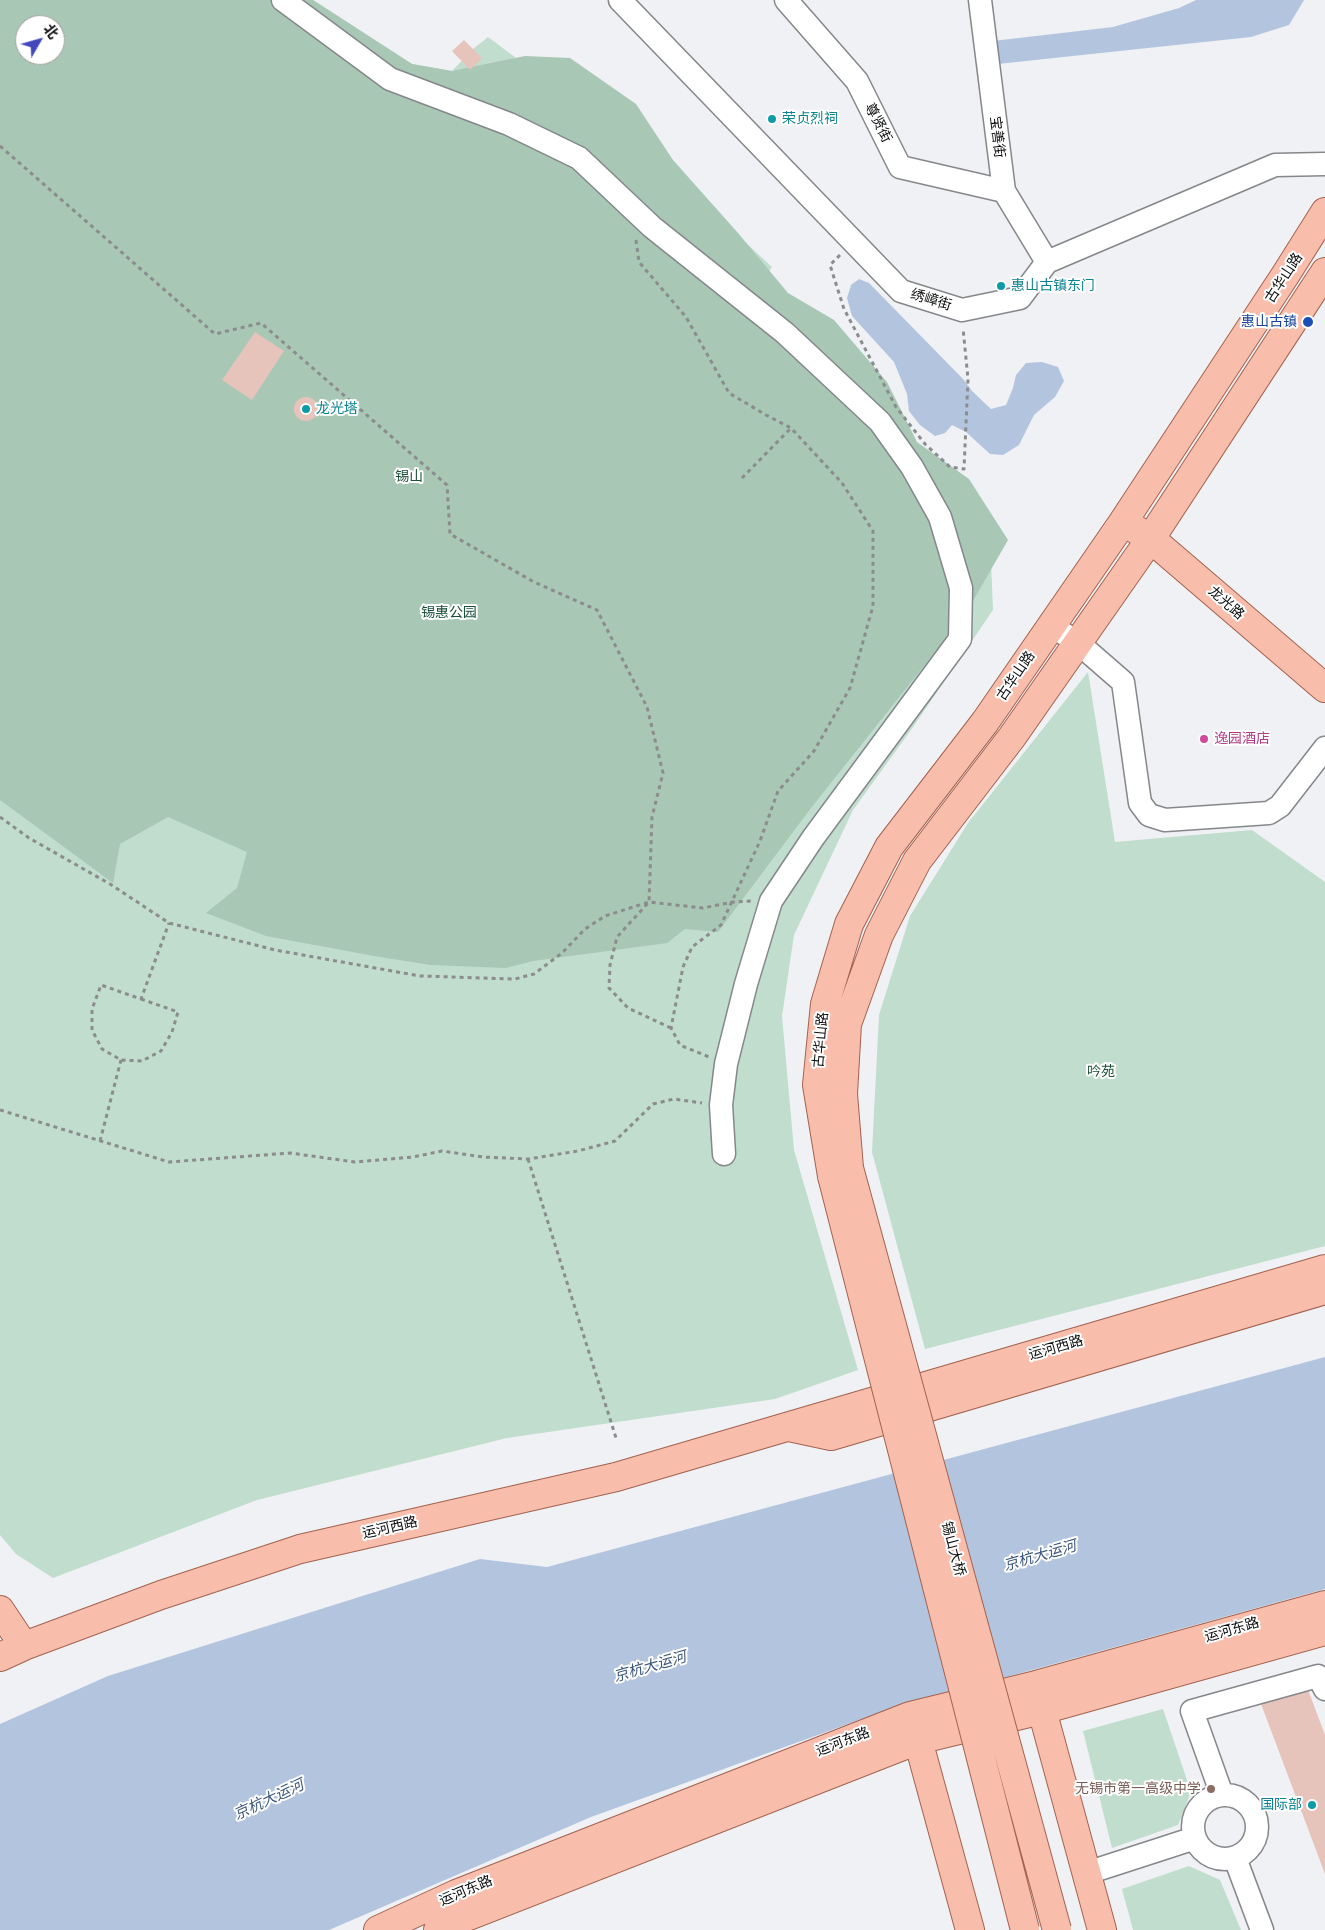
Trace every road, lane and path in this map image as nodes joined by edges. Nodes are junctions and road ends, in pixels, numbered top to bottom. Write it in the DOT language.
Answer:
graph roads {
  1 [pos="283,0"];
  2 [pos="620,0"];
  3 [pos="786,0"];
  4 [pos="980,0"];
  5 [pos="0,146"];
  6 [pos="1325,164"];
  7 [pos="1004,191"];
  8 [pos="633,209"];
  9 [pos="1325,212"];
  10 [pos="854,241"];
  11 [pos="1047,262"];
  12 [pos="1325,272"];
  13 [pos="962,310"];
  14 [pos="791,428"];
  15 [pos="742,478"];
  16 [pos="1123,522"];
  17 [pos="1150,538"];
  18 [pos="1050,625"];
  19 [pos="1077,642"];
  20 [pos="1325,688"];
  21 [pos="1325,748"];
  22 [pos="0,817"];
  23 [pos="771,901"];
  24 [pos="648,902"];
  25 [pos="733,902"];
  26 [pos="169,923"];
  27 [pos="142,999"];
  28 [pos="671,1028"];
  29 [pos="121,1060"];
  30 [pos="726,1064"];
  31 [pos="721,1105"];
  32 [pos="0,1110"];
  33 [pos="100,1140"];
  34 [pos="724,1154"];
  35 [pos="528,1159"];
  36 [pos="840,1172"];
  37 [pos="1325,1269"];
  38 [pos="1325,1290"];
  39 [pos="788,1427"];
  40 [pos="617,1441"];
  41 [pos="1325,1605"];
  42 [pos="0,1610"];
  43 [pos="1325,1631"];
  44 [pos="12,1652"];
  45 [pos="1325,1689"];
  46 [pos="1042,1710"];
  47 [pos="918,1740"];
  48 [pos="1222,1795"];
  49 [pos="1195,1838"];
  50 [pos="1234,1858"];
  51 [pos="1087,1873"];
  52 [pos="378,1930"];
  53 [pos="438,1930"];
  54 [pos="970,1930"];
  55 [pos="1025,1930"];
  56 [pos="1057,1930"];
  57 [pos="1102,1930"];
  58 [pos="1262,1930"];
  1 -- 8 [label="street"];
  2 -- 10 [label="street, 绣嶂街"];
  3 -- 7 [label="street, 尊贤街"];
  4 -- 7 [label="street, 宝善街"];
  5 -- 24 [label="path"];
  6 -- 11 [label="street"];
  7 -- 11 [label="street, 宝善街"];
  8 -- 14 [label="path"];
  8 -- 23 [label="street"];
  9 -- 16 [label="main road, 古华山路"];
  10 -- 13 [label="street, 绣嶂街"];
  10 -- 13 [label="path"];
  11 -- 13 [label="street, 绣嶂街"];
  12 -- 17 [label="main road, 古华山路"];
  14 -- 15 [label="path"];
  14 -- 25 [label="path"];
  16 -- 17 [label="main road, 龙光路"];
  16 -- 18 [label="main road, 古华山路"];
  17 -- 19 [label="main road, 古华山路"];
  17 -- 20 [label="main road, 龙光路"];
  18 -- 19 [label="street"];
  18 -- 36 [label="main road, 古华山路"];
  19 -- 21 [label="street"];
  19 -- 36 [label="main road, 古华山路"];
  22 -- 26 [label="path"];
  23 -- 25 [label="path"];
  23 -- 30 [label="street"];
  24 -- 25 [label="path"];
  24 -- 26 [label="path"];
  24 -- 28 [label="path"];
  25 -- 28 [label="path"];
  26 -- 27 [label="path"];
  27 -- 29 [label="path"];
  27 -- 29 [label="path"];
  28 -- 30 [label="path"];
  29 -- 33 [label="path"];
  30 -- 31 [label="street"];
  31 -- 34 [label="street"];
  31 -- 35 [label="path"];
  32 -- 33 [label="path"];
  33 -- 35 [label="path"];
  35 -- 40 [label="path"];
  36 -- 55 [label="main road, 锡山大桥, bridge"];
  36 -- 56 [label="main road, 锡山大桥, bridge"];
  37 -- 39 [label="main road, 运河西路"];
  38 -- 39 [label="main road, 运河西路"];
  39 -- 44 [label="main road, 运河西路"];
  41 -- 52 [label="main road, 运河东路"];
  42 -- 44 [label="main road"];
  43 -- 46 [label="main road, 运河东路"];
  45 -- 48 [label="street"];
  46 -- 47 [label="main road, 运河东路"];
  46 -- 51 [label="main road"];
  47 -- 53 [label="main road, 运河东路"];
  47 -- 54 [label="main road"];
  48 -- 49 [label="street"];
  48 -- 50 [label="street"];
  49 -- 50 [label="street"];
  49 -- 51 [label="street"];
  50 -- 58 [label="street"];
  51 -- 57 [label="main road"];
}
